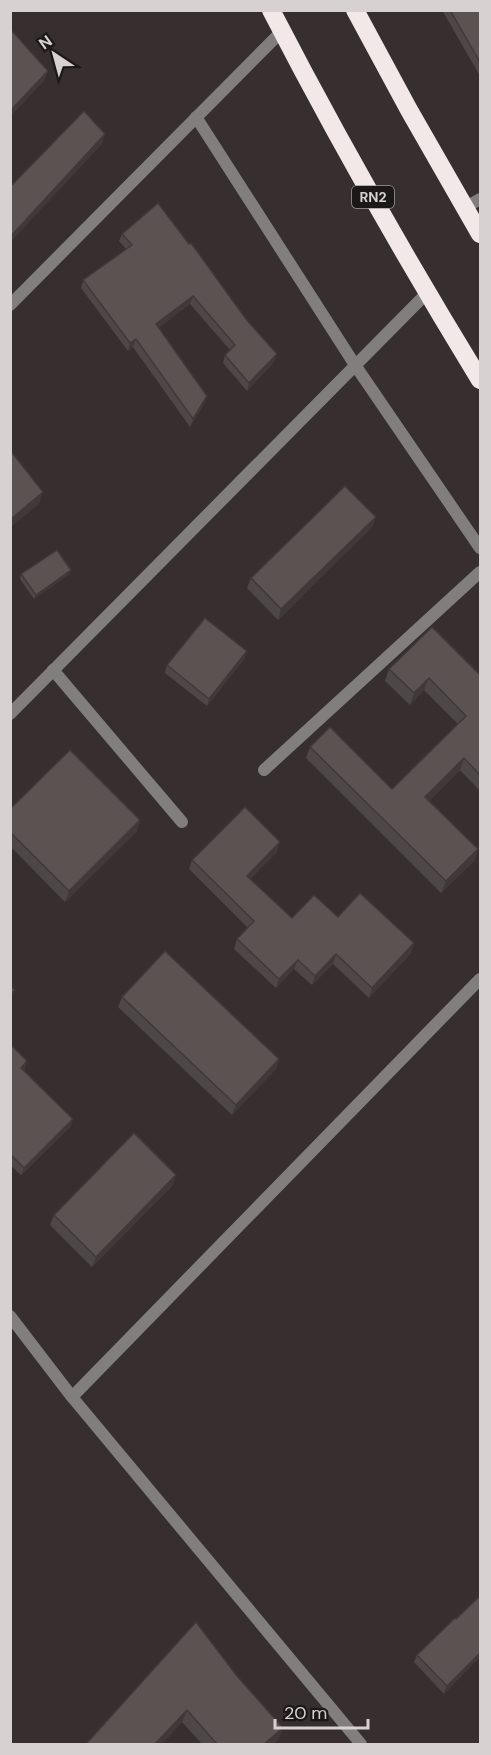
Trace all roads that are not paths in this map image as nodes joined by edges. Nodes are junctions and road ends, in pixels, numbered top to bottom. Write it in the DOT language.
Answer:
graph roads {
  1 [pos="271,10"];
  2 [pos="355,10"];
  3 [pos="282,31"];
  4 [pos="196,117"];
  5 [pos="473,203"];
  6 [pos="480,234"];
  7 [pos="427,293"];
  8 [pos="10,305"];
  9 [pos="356,365"];
  10 [pos="480,380"];
  11 [pos="480,548"];
  12 [pos="480,572"];
  13 [pos="53,670"];
  14 [pos="10,714"];
  15 [pos="264,770"];
  16 [pos="182,822"];
  17 [pos="480,979"];
  18 [pos="10,1316"];
  19 [pos="72,1397"];
  20 [pos="361,1744"];
  1 -- 3 [label="highway, RN2"];
  2 -- 5 [label="highway"];
  3 -- 4 [label="lane"];
  3 -- 7 [label="highway, RN2"];
  4 -- 8 [label="lane"];
  4 -- 9 [label="lane"];
  5 -- 6 [label="highway"];
  7 -- 9 [label="lane"];
  7 -- 10 [label="highway, RN2"];
  9 -- 11 [label="lane"];
  9 -- 13 [label="lane"];
  12 -- 15 [label="lane"];
  13 -- 14 [label="lane"];
  13 -- 16 [label="lane"];
  17 -- 19 [label="lane"];
  18 -- 19 [label="lane"];
  19 -- 20 [label="lane"];
}
